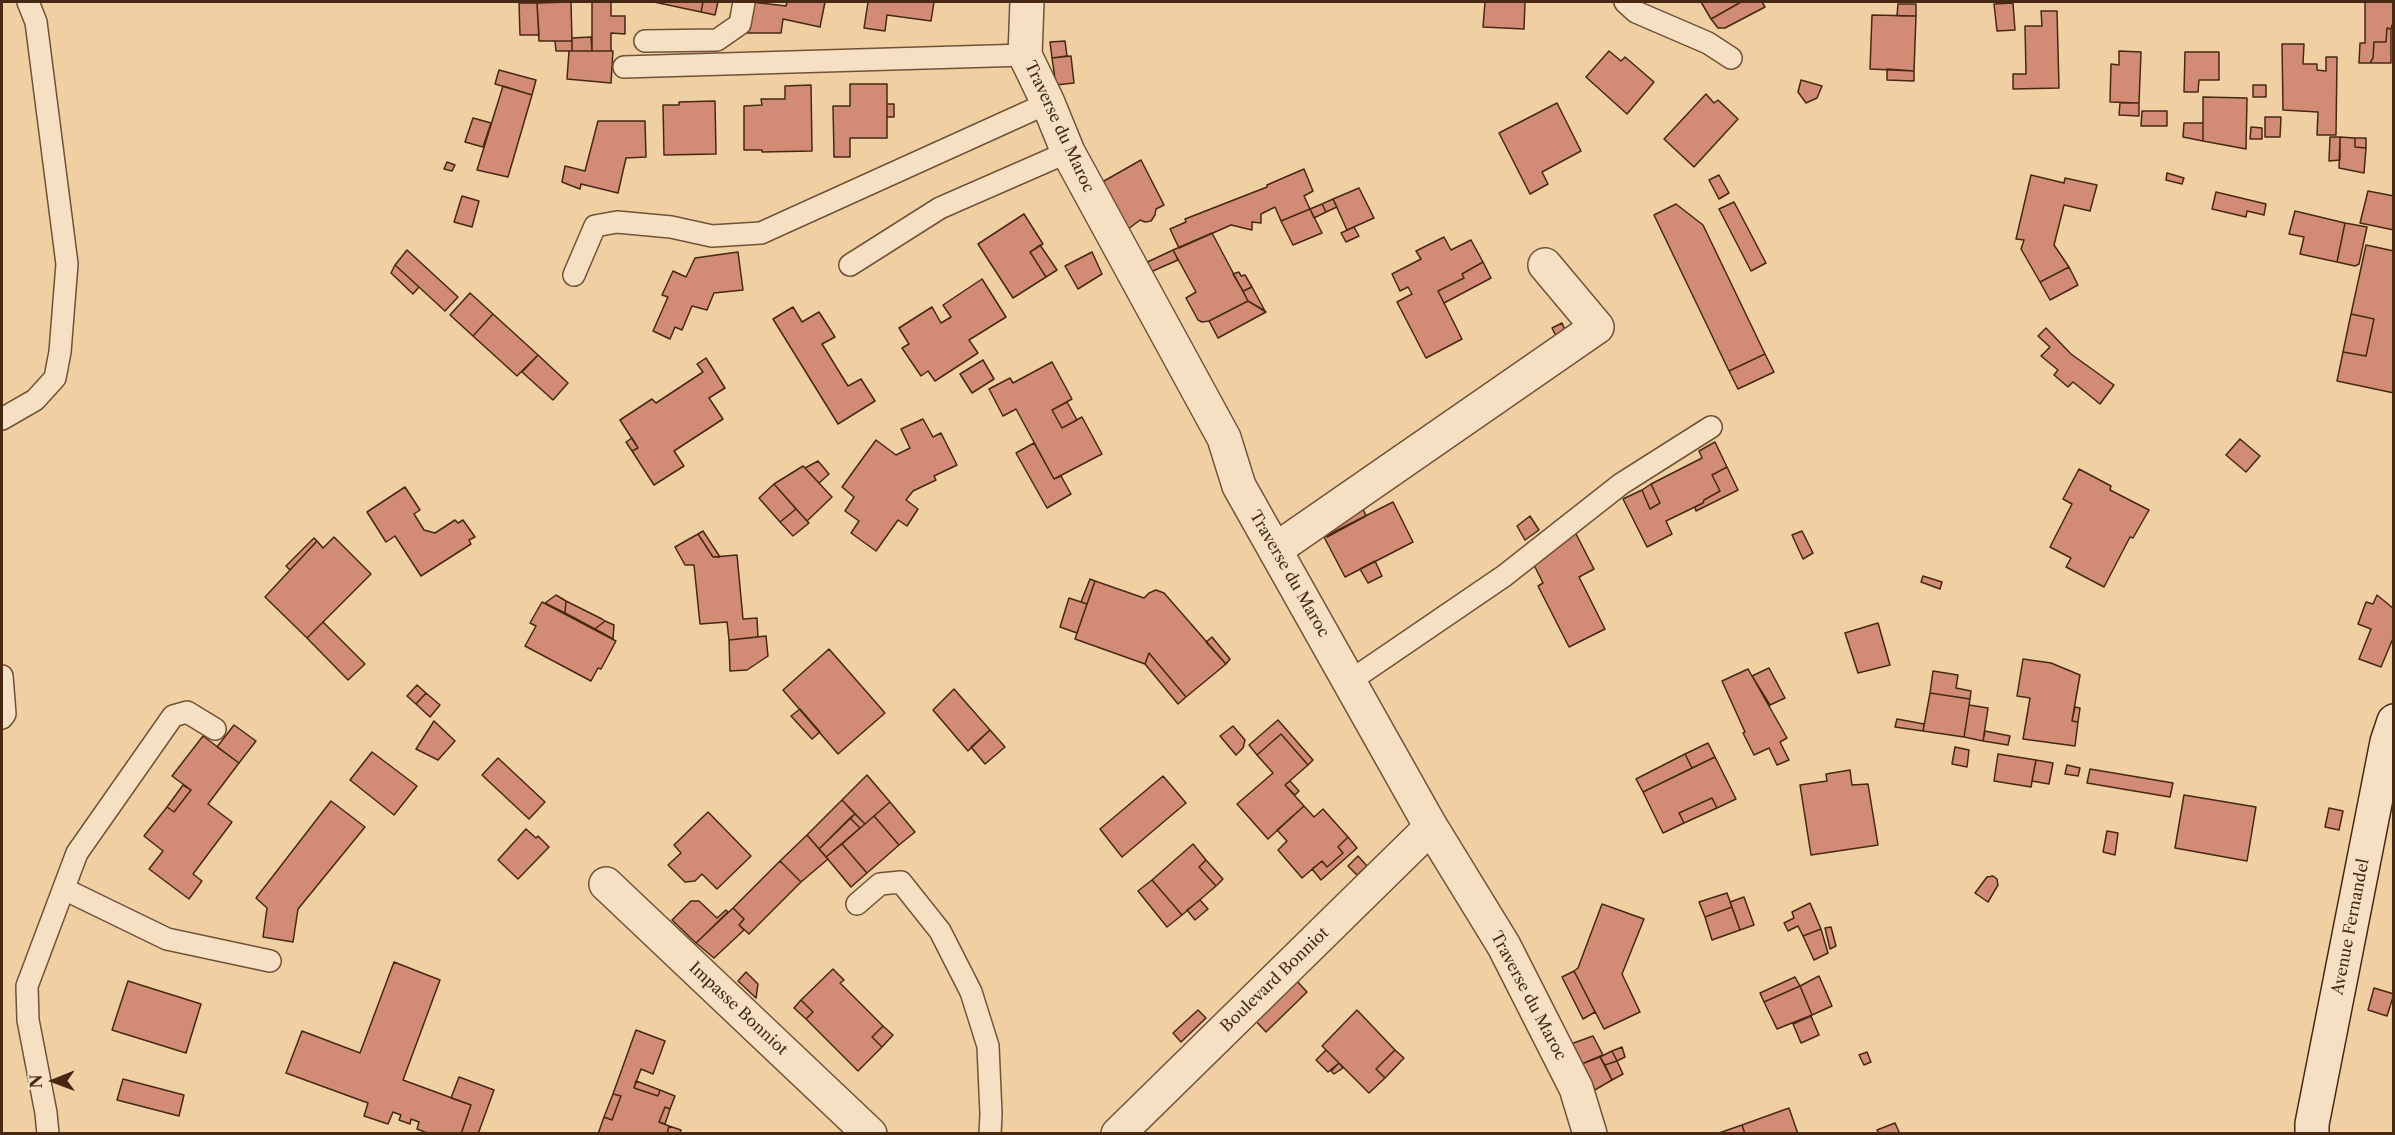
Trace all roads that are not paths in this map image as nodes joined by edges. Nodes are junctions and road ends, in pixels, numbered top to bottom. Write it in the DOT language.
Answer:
graph roads {
  1 [pos="28,2"];
  2 [pos="744,2"];
  3 [pos="1027,2"];
  4 [pos="1625,2"];
  5 [pos="645,41"];
  6 [pos="1025,55"];
  7 [pos="1731,58"];
  8 [pos="624,67"];
  9 [pos="1048,104"];
  10 [pos="1068,152"];
  11 [pos="850,265"];
  12 [pos="1545,265"];
  13 [pos="574,275"];
  14 [pos="2,419"];
  15 [pos="1711,427"];
  16 [pos="1275,550"];
  17 [pos="2,676"];
  18 [pos="1350,681"];
  19 [pos="2,718"];
  20 [pos="2394,721"];
  21 [pos="215,729"];
  22 [pos="1431,827"];
  23 [pos="606,884"];
  24 [pos="64,889"];
  25 [pos="857,904"];
  26 [pos="270,961"];
  27 [pos="1128,1130"];
  28 [pos="48,1134"];
  29 [pos="870,1134"];
  30 [pos="990,1134"];
  31 [pos="1590,1134"];
  32 [pos="2312,1134"];
  1 -- 14 [label="lane"];
  2 -- 5 [label="lane"];
  3 -- 6 [label="street, Traverse du Maroc"];
  4 -- 7 [label="lane"];
  6 -- 8 [label="lane"];
  6 -- 9 [label="street, Traverse du Maroc"];
  9 -- 10 [label="street, Traverse du Maroc"];
  9 -- 13 [label="lane"];
  10 -- 11 [label="lane"];
  10 -- 16 [label="street, Traverse du Maroc"];
  12 -- 16 [label="street"];
  15 -- 18 [label="lane"];
  16 -- 18 [label="street, Traverse du Maroc"];
  17 -- 19 [label="lane"];
  18 -- 22 [label="street, Traverse du Maroc"];
  20 -- 32 [label="street, Avenue Fernandel"];
  21 -- 24 [label="lane"];
  22 -- 27 [label="street, Boulevard Bonniot"];
  22 -- 31 [label="street, Traverse du Maroc"];
  23 -- 29 [label="street, Impasse Bonniot"];
  24 -- 26 [label="lane"];
  24 -- 28 [label="lane"];
  25 -- 30 [label="lane"];
}
